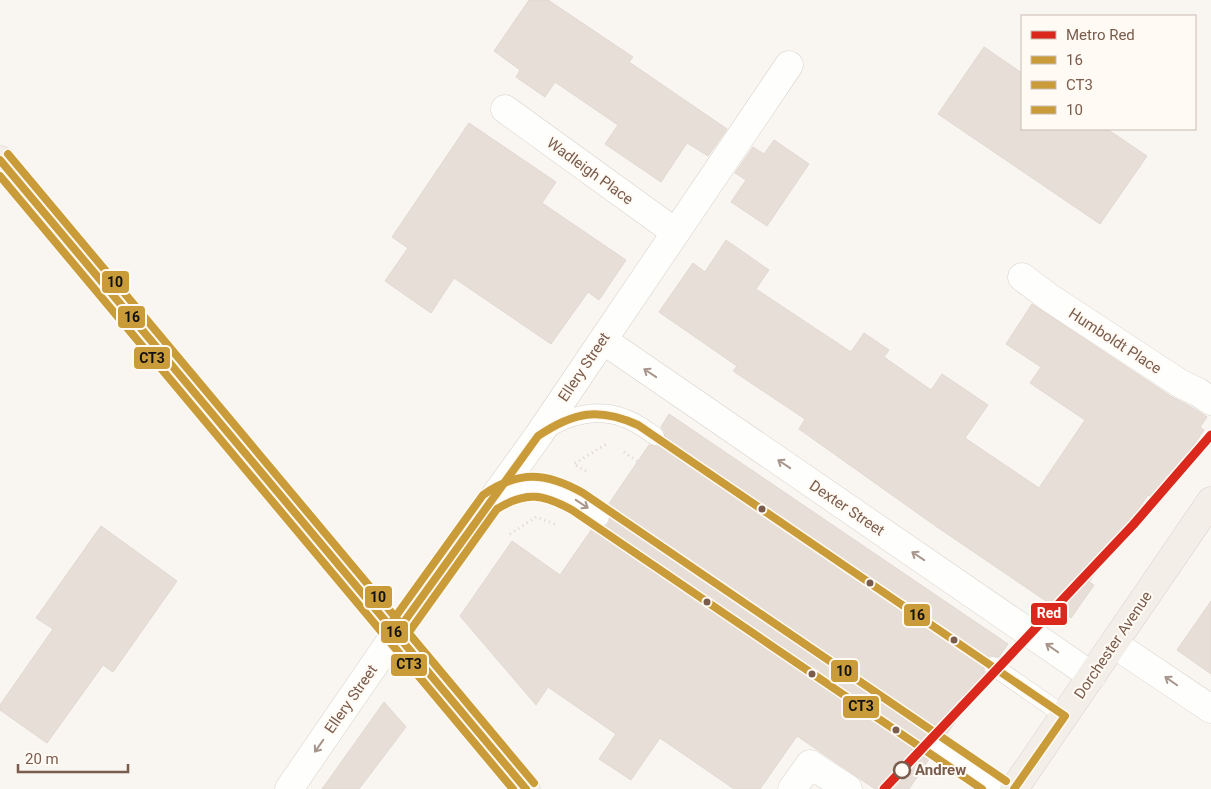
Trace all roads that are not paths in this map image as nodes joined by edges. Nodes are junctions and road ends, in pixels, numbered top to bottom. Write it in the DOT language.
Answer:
graph roads {
  1 [pos="789,65"];
  2 [pos="505,110"];
  3 [pos="0,160"];
  4 [pos="675,232"];
  5 [pos="1022,277"];
  6 [pos="603,340"];
  7 [pos="1211,401"];
  8 [pos="538,436"];
  9 [pos="655,436"];
  10 [pos="1211,501"];
  11 [pos="490,502"];
  12 [pos="600,517"];
  13 [pos="396,633"];
  14 [pos="1114,644"];
  15 [pos="993,666"];
  16 [pos="1092,676"];
  17 [pos="1211,709"];
  18 [pos="1065,716"];
  19 [pos="938,747"];
  20 [pos="289,789"];
  21 [pos="526,789"];
  22 [pos="792,789"];
  23 [pos="848,789"];
  24 [pos="1000,789"];
  25 [pos="1014,789"];
  1 -- 4 [label="street, Ellery Street"];
  2 -- 4 [label="street, Wadleigh Place"];
  3 -- 13 [label="main road"];
  4 -- 6 [label="street, Ellery Street"];
  5 -- 7 [label="street, Humboldt Place"];
  6 -- 8 [label="street, Ellery Street"];
  16 -- 6 [label="street, Dexter Street, one-way"];
  8 -- 9 [label="lane"];
  8 -- 11 [label="street, Ellery Street"];
  10 -- 14 [label="main road, Dorchester Avenue"];
  11 -- 12 [label="lane, one-way"];
  11 -- 13 [label="street, Ellery Street"];
  13 -- 20 [label="street, Ellery Street, one-way"];
  13 -- 21 [label="main road"];
  14 -- 16 [label="main road, Dorchester Avenue"];
  17 -- 14 [label="street, one-way"];
  15 -- 18 [label="lane"];
  16 -- 18 [label="main road, Dorchester Avenue"];
  18 -- 25 [label="main road, Dorchester Avenue"];
  19 -- 24 [label="lane"];
  22 -- 23 [label="street"];
}
